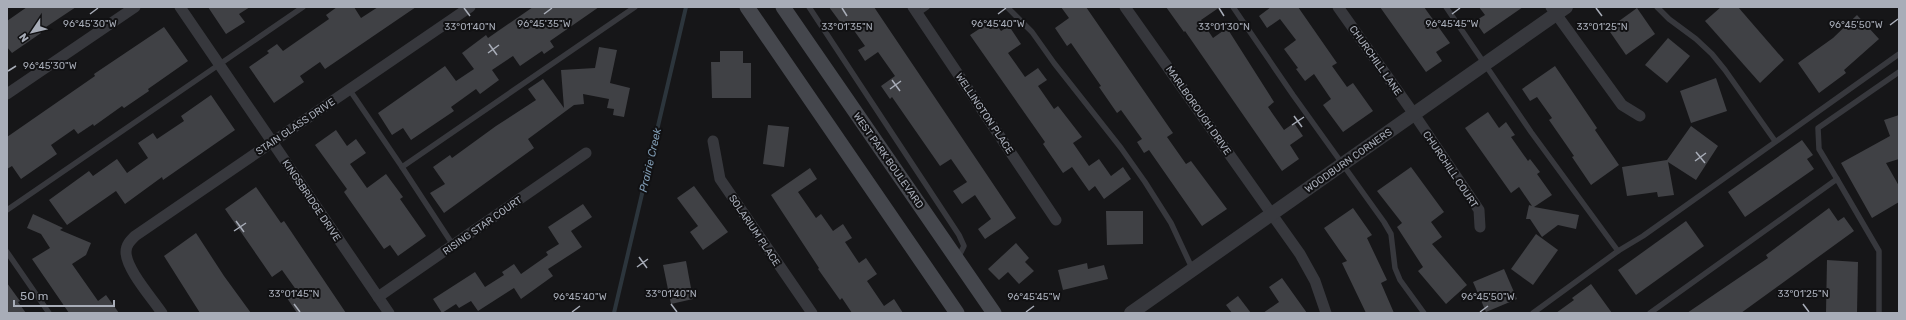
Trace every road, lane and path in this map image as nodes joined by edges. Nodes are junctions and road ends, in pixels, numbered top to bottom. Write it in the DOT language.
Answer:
graph roads {
  1 [pos="135,7"];
  2 [pos="180,7"];
  3 [pos="303,7"];
  4 [pos="470,7"];
  5 [pos="635,7"];
  6 [pos="783,7"];
  7 [pos="809,7"];
  8 [pos="927,7"];
  9 [pos="1007,7"];
  10 [pos="1126,7"];
  11 [pos="1233,7"];
  12 [pos="1338,7"];
  13 [pos="1446,7"];
  14 [pos="1657,7"];
  15 [pos="750,8"];
  16 [pos="1558,9"];
  17 [pos="915,10"];
  18 [pos="1899,54"];
  19 [pos="219,64"];
  20 [pos="1484,65"];
  21 [pos="1899,72"];
  22 [pos="349,89"];
  23 [pos="7,94"];
  24 [pos="1414,114"];
  25 [pos="1640,116"];
  26 [pos="272,141"];
  27 [pos="713,141"];
  28 [pos="1775,141"];
  29 [pos="586,153"];
  30 [pos="1343,164"];
  31 [pos="402,167"];
  32 [pos="1837,179"];
  33 [pos="7,210"];
  34 [pos="1272,214"];
  35 [pos="1056,220"];
  36 [pos="1480,228"];
  37 [pos="453,245"];
  38 [pos="1618,251"];
  39 [pos="7,252"];
  40 [pos="957,260"];
  41 [pos="1193,270"];
  42 [pos="378,297"];
  43 [pos="1654,312"];
  44 [pos="49,313"];
  45 [pos="162,313"];
  46 [pos="389,313"];
  47 [pos="812,313"];
  48 [pos="956,313"];
  49 [pos="994,313"];
  50 [pos="1131,313"];
  51 [pos="1326,313"];
  52 [pos="1424,313"];
  53 [pos="1532,313"];
  54 [pos="1879,313"];
  1 -- 23 [label="street"];
  2 -- 19 [label="street, KINGSBRIDGE DRIVE"];
  3 -- 19 [label="lane"];
  4 -- 22 [label="street, STAIN GLASS DRIVE"];
  5 -- 31 [label="lane"];
  6 -- 40 [label="main road, WEST PARK BOULEVARD"];
  7 -- 40 [label="lane"];
  8 -- 17 [label="lane"];
  9 -- 41 [label="lane"];
  10 -- 34 [label="street, MARLBOROUGH DRIVE"];
  11 -- 30 [label="lane"];
  12 -- 24 [label="street, CHURCHILL LANE"];
  13 -- 20 [label="lane"];
  14 -- 28 [label="lane"];
  15 -- 48 [label="main road"];
  16 -- 20 [label="street, WOODBURN CORNERS"];
  16 -- 25 [label="street"];
  17 -- 35 [label="street, WELLINGTON PLACE"];
  18 -- 28 [label="lane"];
  19 -- 26 [label="street, KINGSBRIDGE DRIVE"];
  19 -- 33 [label="lane"];
  20 -- 24 [label="street, WOODBURN CORNERS"];
  20 -- 38 [label="lane"];
  21 -- 32 [label="lane"];
  22 -- 26 [label="street, STAIN GLASS DRIVE"];
  22 -- 31 [label="lane"];
  24 -- 30 [label="street, WOODBURN CORNERS"];
  24 -- 36 [label="street, CHURCHILL COURT"];
  26 -- 42 [label="street, KINGSBRIDGE DRIVE"];
  26 -- 45 [label="street, STAIN GLASS DRIVE"];
  27 -- 47 [label="street, SOLARIUM PLACE"];
  28 -- 38 [label="lane"];
  29 -- 37 [label="street, RISING STAR COURT"];
  30 -- 34 [label="street, WOODBURN CORNERS"];
  30 -- 52 [label="lane"];
  31 -- 37 [label="lane"];
  32 -- 43 [label="lane"];
  32 -- 54 [label="lane"];
  34 -- 41 [label="street, WOODBURN CORNERS"];
  34 -- 51 [label="street, MARLBOROUGH DRIVE"];
  37 -- 42 [label="street, RISING STAR COURT"];
  38 -- 53 [label="lane"];
  39 -- 44 [label="lane"];
  40 -- 49 [label="main road, WEST PARK BOULEVARD"];
  41 -- 50 [label="street, WOODBURN CORNERS"];
  42 -- 46 [label="street, KINGSBRIDGE DRIVE"];
}
